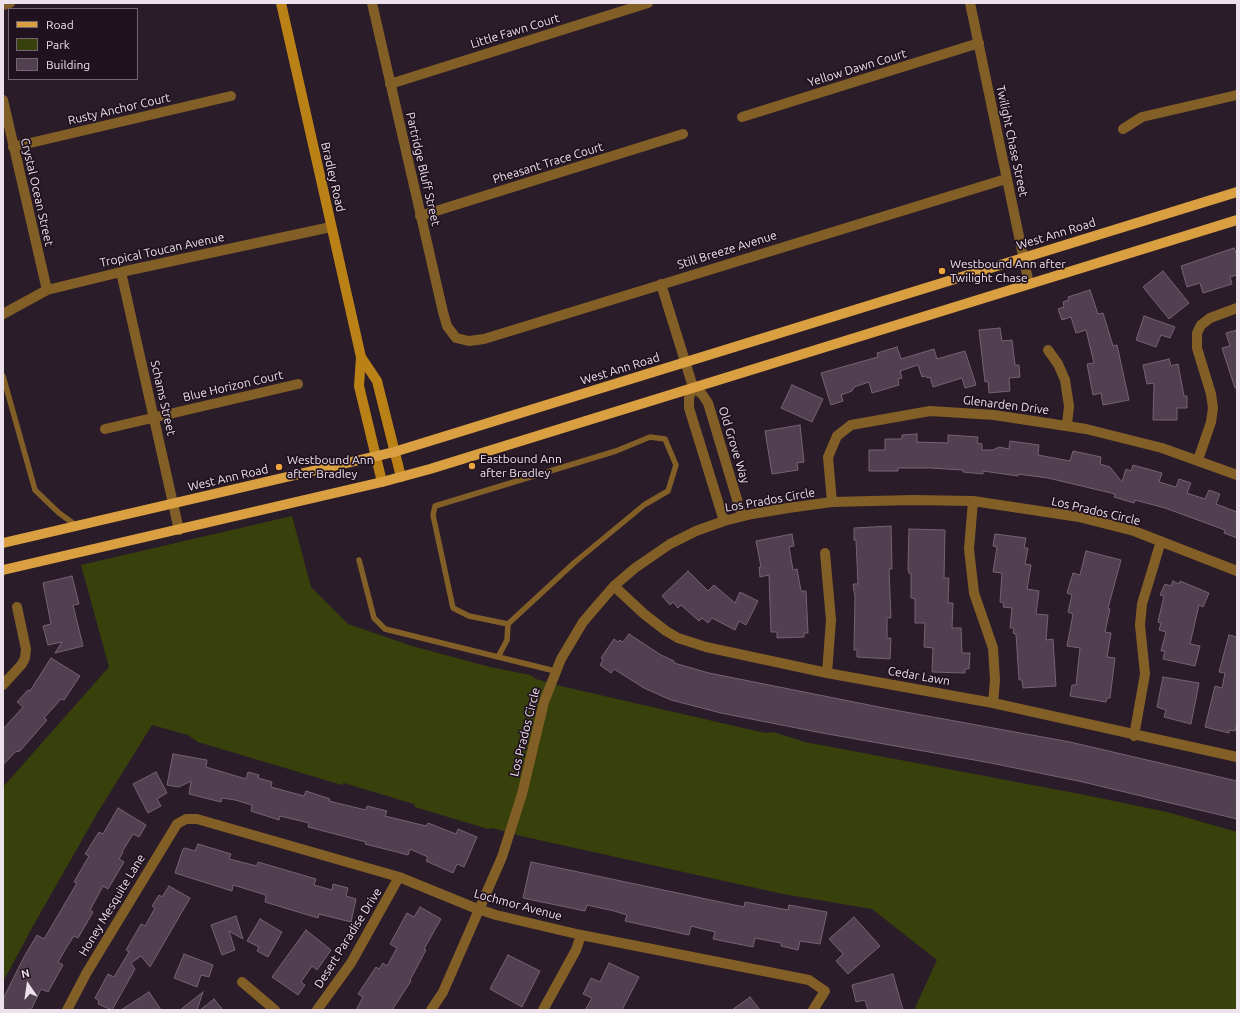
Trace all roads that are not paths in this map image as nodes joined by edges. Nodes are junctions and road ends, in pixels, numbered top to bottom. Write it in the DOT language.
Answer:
graph roads {
  1 [pos="10,3"];
  2 [pos="281,3"];
  3 [pos="372,3"];
  4 [pos="648,3"];
  5 [pos="970,3"];
  6 [pos="3,5"];
  7 [pos="979,44"];
  8 [pos="390,84"];
  9 [pos="1237,95"];
  10 [pos="231,96"];
  11 [pos="3,100"];
  12 [pos="742,117"];
  13 [pos="1123,129"];
  14 [pos="683,134"];
  15 [pos="13,147"];
  16 [pos="1006,179"];
  17 [pos="1237,192"];
  18 [pos="420,216"];
  19 [pos="1237,220"];
  20 [pos="331,227"];
  21 [pos="1023,258"];
  22 [pos="121,272"];
  23 [pos="661,284"];
  24 [pos="1029,284"];
  25 [pos="47,290"];
  26 [pos="1237,308"];
  27 [pos="3,314"];
  28 [pos="456,338"];
  29 [pos="1048,350"];
  30 [pos="361,357"];
  31 [pos="685,362"];
  32 [pos="3,376"];
  33 [pos="298,384"];
  34 [pos="693,387"];
  35 [pos="154,418"];
  36 [pos="1067,425"];
  37 [pos="105,429"];
  38 [pos="394,452"];
  39 [pos="375,456"];
  40 [pos="1198,460"];
  41 [pos="1237,475"];
  42 [pos="401,477"];
  43 [pos="382,482"];
  44 [pos="973,501"];
  45 [pos="832,502"];
  46 [pos="174,504"];
  47 [pos="742,516"];
  48 [pos="724,521"];
  49 [pos="77,526"];
  50 [pos="179,530"];
  51 [pos="1161,541"];
  52 [pos="3,543"];
  53 [pos="825,553"];
  54 [pos="359,560"];
  55 [pos="3,570"];
  56 [pos="1237,571"];
  57 [pos="614,586"];
  58 [pos="18,607"];
  59 [pos="508,624"];
  60 [pos="498,657"];
  61 [pos="555,672"];
  62 [pos="827,673"];
  63 [pos="3,685"];
  64 [pos="993,703"];
  65 [pos="1134,736"];
  66 [pos="1237,757"];
  67 [pos="186,819"];
  68 [pos="399,877"];
  69 [pos="480,910"];
  70 [pos="581,935"];
  71 [pos="242,982"];
  72 [pos="67,1010"];
  73 [pos="275,1010"];
  74 [pos="317,1010"];
  75 [pos="431,1010"];
  76 [pos="543,1010"];
  77 [pos="813,1010"];
  1 -- 6 [label="street"];
  2 -- 20 [label="street, Bradley Road"];
  3 -- 8 [label="street, Partridge Bluff Street"];
  4 -- 8 [label="street, Little Fawn Court"];
  5 -- 7 [label="street, Twilight Chase Street"];
  7 -- 12 [label="street, Yellow Dawn Court"];
  7 -- 16 [label="street, Twilight Chase Street"];
  8 -- 18 [label="street, Partridge Bluff Street"];
  9 -- 13 [label="street"];
  10 -- 15 [label="street, Rusty Anchor Court"];
  11 -- 15 [label="street, Crystal Ocean Street"];
  14 -- 18 [label="street, Pheasant Trace Court"];
  15 -- 25 [label="street, Crystal Ocean Street"];
  16 -- 21 [label="street, Twilight Chase Street"];
  16 -- 23 [label="street, Still Breeze Avenue"];
  17 -- 21 [label="main road, West Ann Road"];
  18 -- 28 [label="street, Partridge Bluff Street"];
  19 -- 24 [label="main road"];
  20 -- 22 [label="street, Tropical Toucan Avenue"];
  20 -- 30 [label="street, Bradley Road"];
  21 -- 24 [label="street, Twilight Chase Street"];
  21 -- 31 [label="main road, West Ann Road"];
  22 -- 25 [label="street, Tropical Toucan Avenue"];
  22 -- 35 [label="street, Schams Street"];
  23 -- 28 [label="street, Still Breeze Avenue"];
  23 -- 31 [label="street, Old Grove Way"];
  24 -- 34 [label="main road"];
  25 -- 27 [label="street, Tropical Toucan Avenue"];
  26 -- 40 [label="street"];
  29 -- 36 [label="street"];
  30 -- 38 [label="street, Bradley Road"];
  30 -- 39 [label="street, Bradley Road"];
  31 -- 34 [label="street, Old Grove Way"];
  31 -- 38 [label="main road, West Ann Road"];
  32 -- 49 [label="lane"];
  33 -- 35 [label="street, Blue Horizon Court"];
  34 -- 42 [label="main road"];
  34 -- 47 [label="street, Old Grove Way"];
  34 -- 48 [label="street, Old Grove Way"];
  35 -- 37 [label="street, Blue Horizon Court"];
  35 -- 46 [label="street, Schams Street"];
  36 -- 40 [label="street, Glenarden Drive"];
  36 -- 45 [label="street, Glenarden Drive"];
  38 -- 39 [label="main road, West Ann Road"];
  38 -- 42 [label="street, Bradley Road"];
  39 -- 43 [label="street, Bradley Road"];
  39 -- 46 [label="main road, West Ann Road"];
  40 -- 41 [label="street, Glenarden Drive"];
  42 -- 43 [label="main road"];
  43 -- 50 [label="main road"];
  44 -- 45 [label="street, Los Prados Circle"];
  44 -- 51 [label="street, Los Prados Circle"];
  44 -- 64 [label="street"];
  45 -- 47 [label="street, Los Prados Circle"];
  46 -- 49 [label="main road, West Ann Road"];
  46 -- 50 [label="street, Schams Street"];
  47 -- 48 [label="street, Los Prados Circle"];
  48 -- 57 [label="street, Los Prados Circle"];
  49 -- 52 [label="main road, West Ann Road"];
  50 -- 55 [label="main road"];
  51 -- 56 [label="street, Los Prados Circle"];
  51 -- 65 [label="street"];
  53 -- 62 [label="street"];
  54 -- 60 [label="lane"];
  57 -- 61 [label="street, Los Prados Circle"];
  57 -- 62 [label="street, Cedar Lawn"];
  58 -- 63 [label="street"];
  59 -- 59 [label="lane"];
  59 -- 60 [label="lane"];
  60 -- 61 [label="lane"];
  61 -- 69 [label="street, Los Prados Circle"];
  62 -- 64 [label="street, Cedar Lawn"];
  64 -- 65 [label="street, Cedar Lawn"];
  65 -- 66 [label="street, Cedar Lawn"];
  67 -- 68 [label="street, Lochmor Avenue"];
  67 -- 72 [label="street, Honey Mesquite Lane"];
  68 -- 69 [label="street, Lochmor Avenue"];
  68 -- 74 [label="street, Desert Paradise Drive"];
  69 -- 70 [label="street, Lochmor Avenue"];
  69 -- 75 [label="street, Los Prados Circle"];
  70 -- 76 [label="street"];
  70 -- 77 [label="street, Lochmor Avenue"];
  71 -- 73 [label="street"];
}
